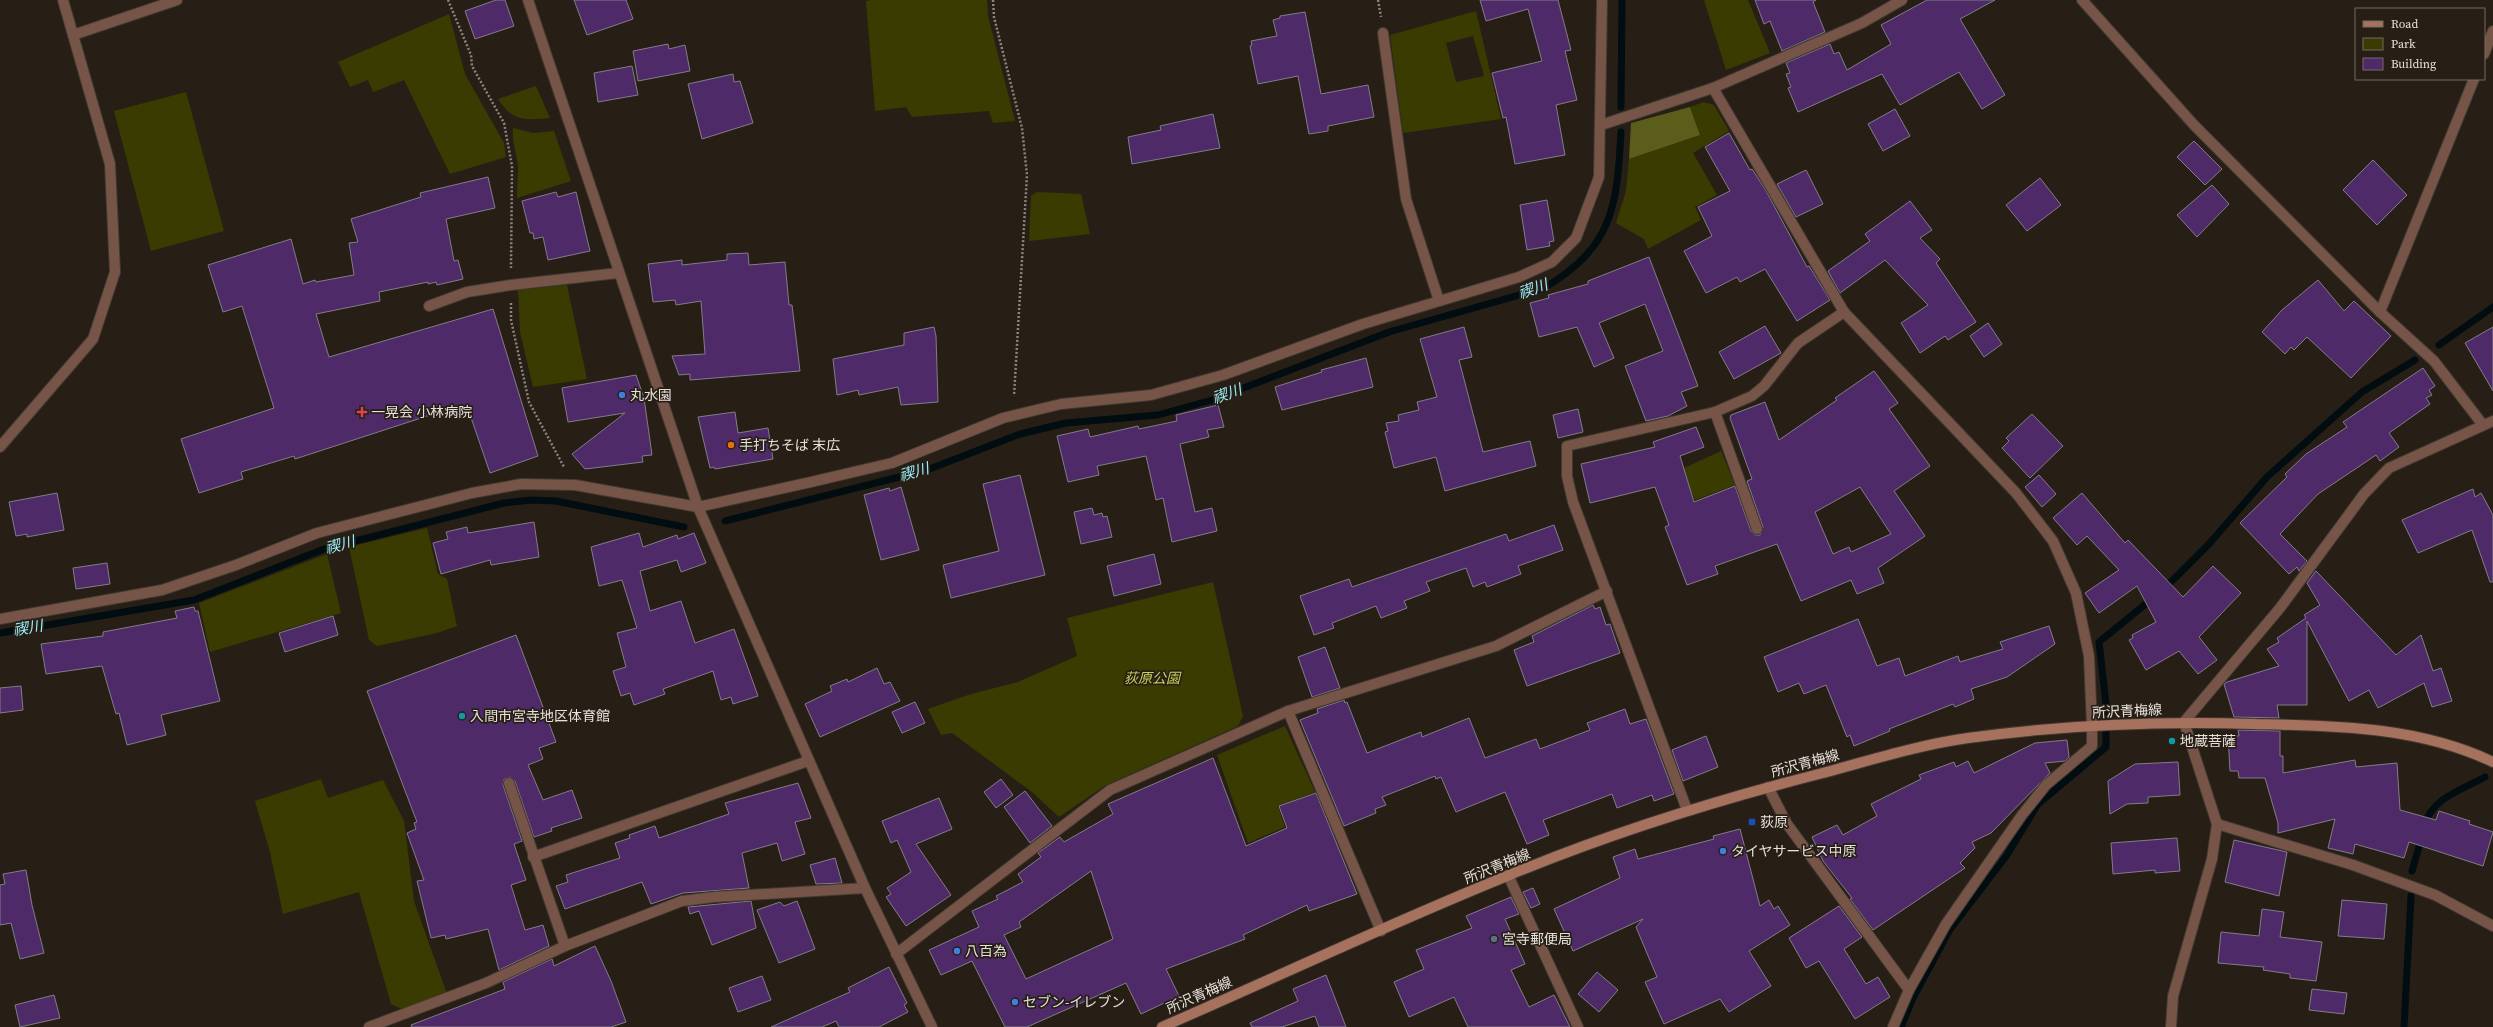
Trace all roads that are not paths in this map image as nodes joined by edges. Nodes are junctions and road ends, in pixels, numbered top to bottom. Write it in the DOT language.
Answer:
graph roads {
  1 [pos="63,0"];
  2 [pos="176,0"];
  3 [pos="528,0"];
  4 [pos="1602,0"];
  5 [pos="1902,0"];
  6 [pos="2082,0"];
  7 [pos="2493,31"];
  8 [pos="1382,33"];
  9 [pos="73,35"];
  10 [pos="2485,51"];
  11 [pos="2474,80"];
  12 [pos="1713,88"];
  13 [pos="1601,125"];
  14 [pos="618,272"];
  15 [pos="1439,301"];
  16 [pos="429,306"];
  17 [pos="1844,312"];
  18 [pos="2380,312"];
  19 [pos="1715,412"];
  20 [pos="2493,421"];
  21 [pos="2483,425"];
  22 [pos="0,447"];
  23 [pos="698,507"];
  24 [pos="1757,529"];
  25 [pos="1608,591"];
  26 [pos="0,619"];
  27 [pos="1288,711"];
  28 [pos="2184,722"];
  29 [pos="2095,726"];
  30 [pos="808,761"];
  31 [pos="2493,762"];
  32 [pos="510,783"];
  33 [pos="1768,787"];
  34 [pos="1687,810"];
  35 [pos="2217,824"];
  36 [pos="533,857"];
  37 [pos="1508,875"];
  38 [pos="865,888"];
  39 [pos="2493,926"];
  40 [pos="1380,931"];
  41 [pos="565,946"];
  42 [pos="896,954"];
  43 [pos="1908,990"];
  44 [pos="369,1027"];
  45 [pos="932,1027"];
  46 [pos="1162,1027"];
  47 [pos="1578,1027"];
  48 [pos="1893,1027"];
  49 [pos="2171,1027"];
  1 -- 9 [label="street"];
  2 -- 9 [label="street"];
  3 -- 14 [label="street"];
  4 -- 13 [label="street"];
  5 -- 12 [label="street"];
  6 -- 18 [label="street"];
  7 -- 10 [label="street"];
  8 -- 15 [label="street"];
  9 -- 22 [label="street"];
  11 -- 18 [label="street"];
  12 -- 13 [label="street"];
  12 -- 17 [label="street"];
  13 -- 15 [label="street"];
  14 -- 16 [label="street"];
  14 -- 23 [label="street"];
  15 -- 23 [label="street"];
  17 -- 19 [label="street"];
  17 -- 29 [label="street"];
  18 -- 21 [label="street"];
  19 -- 24 [label="street"];
  19 -- 25 [label="street"];
  20 -- 21 [label="street"];
  21 -- 28 [label="street"];
  23 -- 26 [label="street"];
  23 -- 30 [label="street"];
  25 -- 27 [label="street"];
  25 -- 34 [label="street"];
  27 -- 40 [label="street"];
  27 -- 42 [label="street"];
  28 -- 29 [label="main road, 所沢青梅線"];
  28 -- 31 [label="main road, 所沢青梅線"];
  28 -- 35 [label="street"];
  29 -- 33 [label="main road, 所沢青梅線"];
  29 -- 43 [label="street"];
  30 -- 36 [label="street"];
  30 -- 38 [label="street"];
  32 -- 36 [label="street"];
  33 -- 34 [label="main road, 所沢青梅線"];
  33 -- 43 [label="street"];
  34 -- 37 [label="main road, 所沢青梅線"];
  35 -- 39 [label="street"];
  35 -- 49 [label="street"];
  36 -- 41 [label="street"];
  37 -- 40 [label="main road, 所沢青梅線"];
  37 -- 47 [label="street"];
  38 -- 41 [label="street"];
  38 -- 42 [label="street"];
  40 -- 46 [label="main road, 所沢青梅線"];
  41 -- 44 [label="street"];
  42 -- 45 [label="street"];
  43 -- 48 [label="street"];
}
